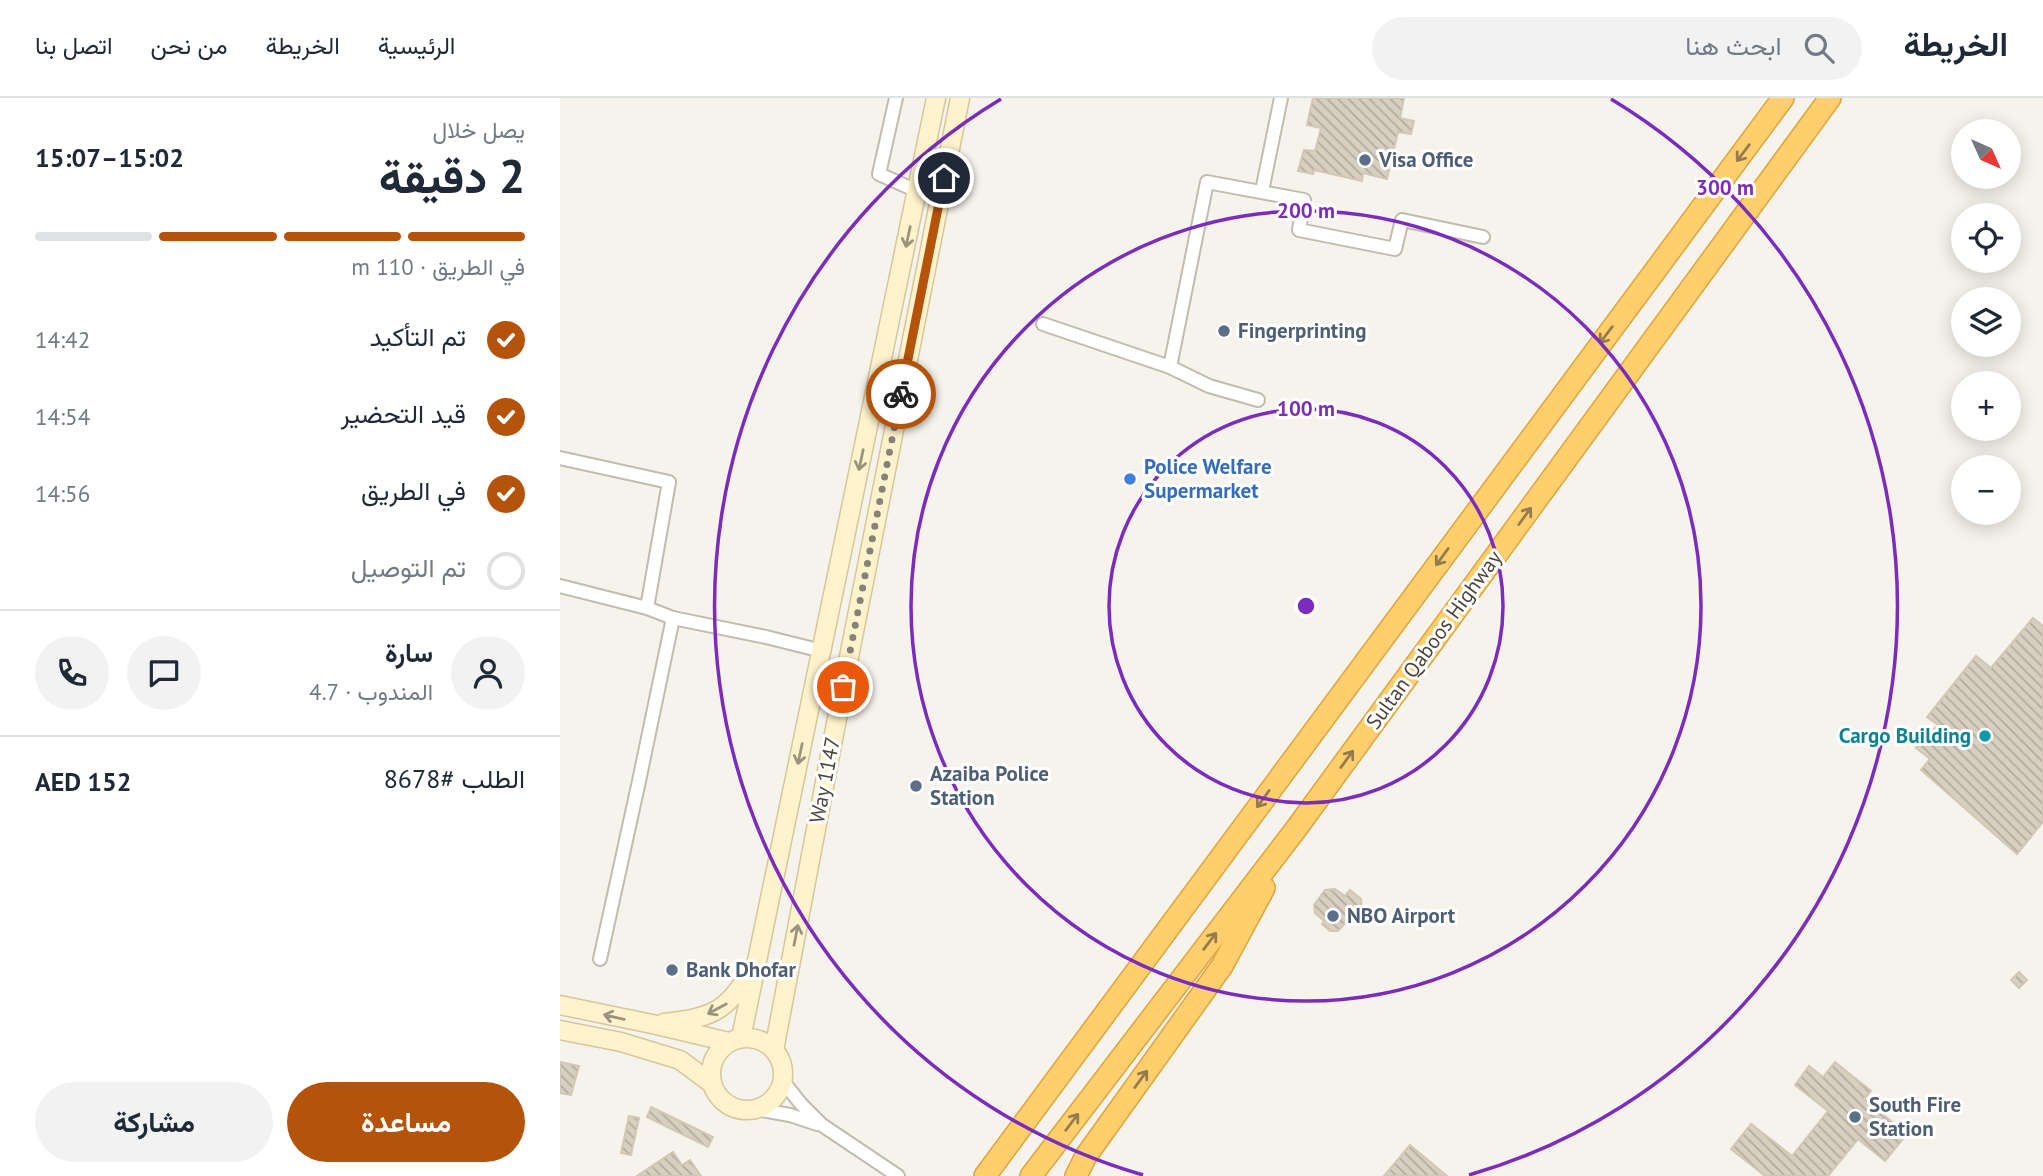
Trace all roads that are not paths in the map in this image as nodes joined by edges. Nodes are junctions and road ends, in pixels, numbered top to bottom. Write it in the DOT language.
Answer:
graph roads {
  1 [pos="896,98"];
  2 [pos="936,98"];
  3 [pos="960,98"];
  4 [pos="1281,98"];
  5 [pos="1783,98"];
  6 [pos="1830,98"];
  7 [pos="917,191"];
  8 [pos="1262,191"];
  9 [pos="1483,237"];
  10 [pos="1043,324"];
  11 [pos="1170,367"];
  12 [pos="1258,400"];
  13 [pos="560,457"];
  14 [pos="560,586"];
  15 [pos="647,608"];
  16 [pos="673,618"];
  17 [pos="822,650"];
  18 [pos="1296,829"];
  19 [pos="758,958"];
  20 [pos="600,959"];
  21 [pos="560,1005"];
  22 [pos="652,1024"];
  23 [pos="560,1030"];
  24 [pos="735,1040"];
  25 [pos="774,1050"];
  26 [pos="782,1080"];
  27 [pos="1056,1081"];
  28 [pos="711,1083"];
  29 [pos="757,1109"];
  30 [pos="822,1125"];
  31 [pos="898,1176"];
  32 [pos="972,1176"];
  33 [pos="985,1176"];
  34 [pos="1031,1176"];
  35 [pos="1076,1176"];
  1 -- 7 [label="street"];
  2 -- 7 [label="street, Way 1147"];
  25 -- 3 [label="street, Way 1147, one-way"];
  4 -- 8 [label="street"];
  5 -- 27 [label="highway, Sultan Qaboos Highway, one-way"];
  18 -- 6 [label="highway, Sultan Qaboos Highway, one-way"];
  7 -- 17 [label="street, Way 1147, one-way"];
  8 -- 9 [label="street"];
  8 -- 11 [label="street"];
  10 -- 11 [label="street"];
  11 -- 12 [label="street"];
  13 -- 15 [label="street"];
  14 -- 15 [label="street"];
  15 -- 16 [label="street"];
  16 -- 17 [label="street"];
  16 -- 20 [label="street"];
  17 -- 19 [label="street, Way 1147, one-way"];
  34 -- 18 [label="highway, Sultan Qaboos Highway, one-way"];
  35 -- 18 [label="highway, one-way"];
  19 -- 22 [label="street, one-way"];
  19 -- 24 [label="street, Way 1147"];
  22 -- 21 [label="street, one-way"];
  22 -- 24 [label="street"];
  23 -- 28 [label="street"];
  24 -- 25 [label="street"];
  24 -- 28 [label="street"];
  25 -- 26 [label="street"];
  26 -- 29 [label="street"];
  26 -- 30 [label="street"];
  27 -- 32 [label="highway"];
  27 -- 33 [label="highway, Sultan Qaboos Highway"];
  28 -- 29 [label="street"];
  29 -- 30 [label="street"];
  30 -- 31 [label="street"];
}
